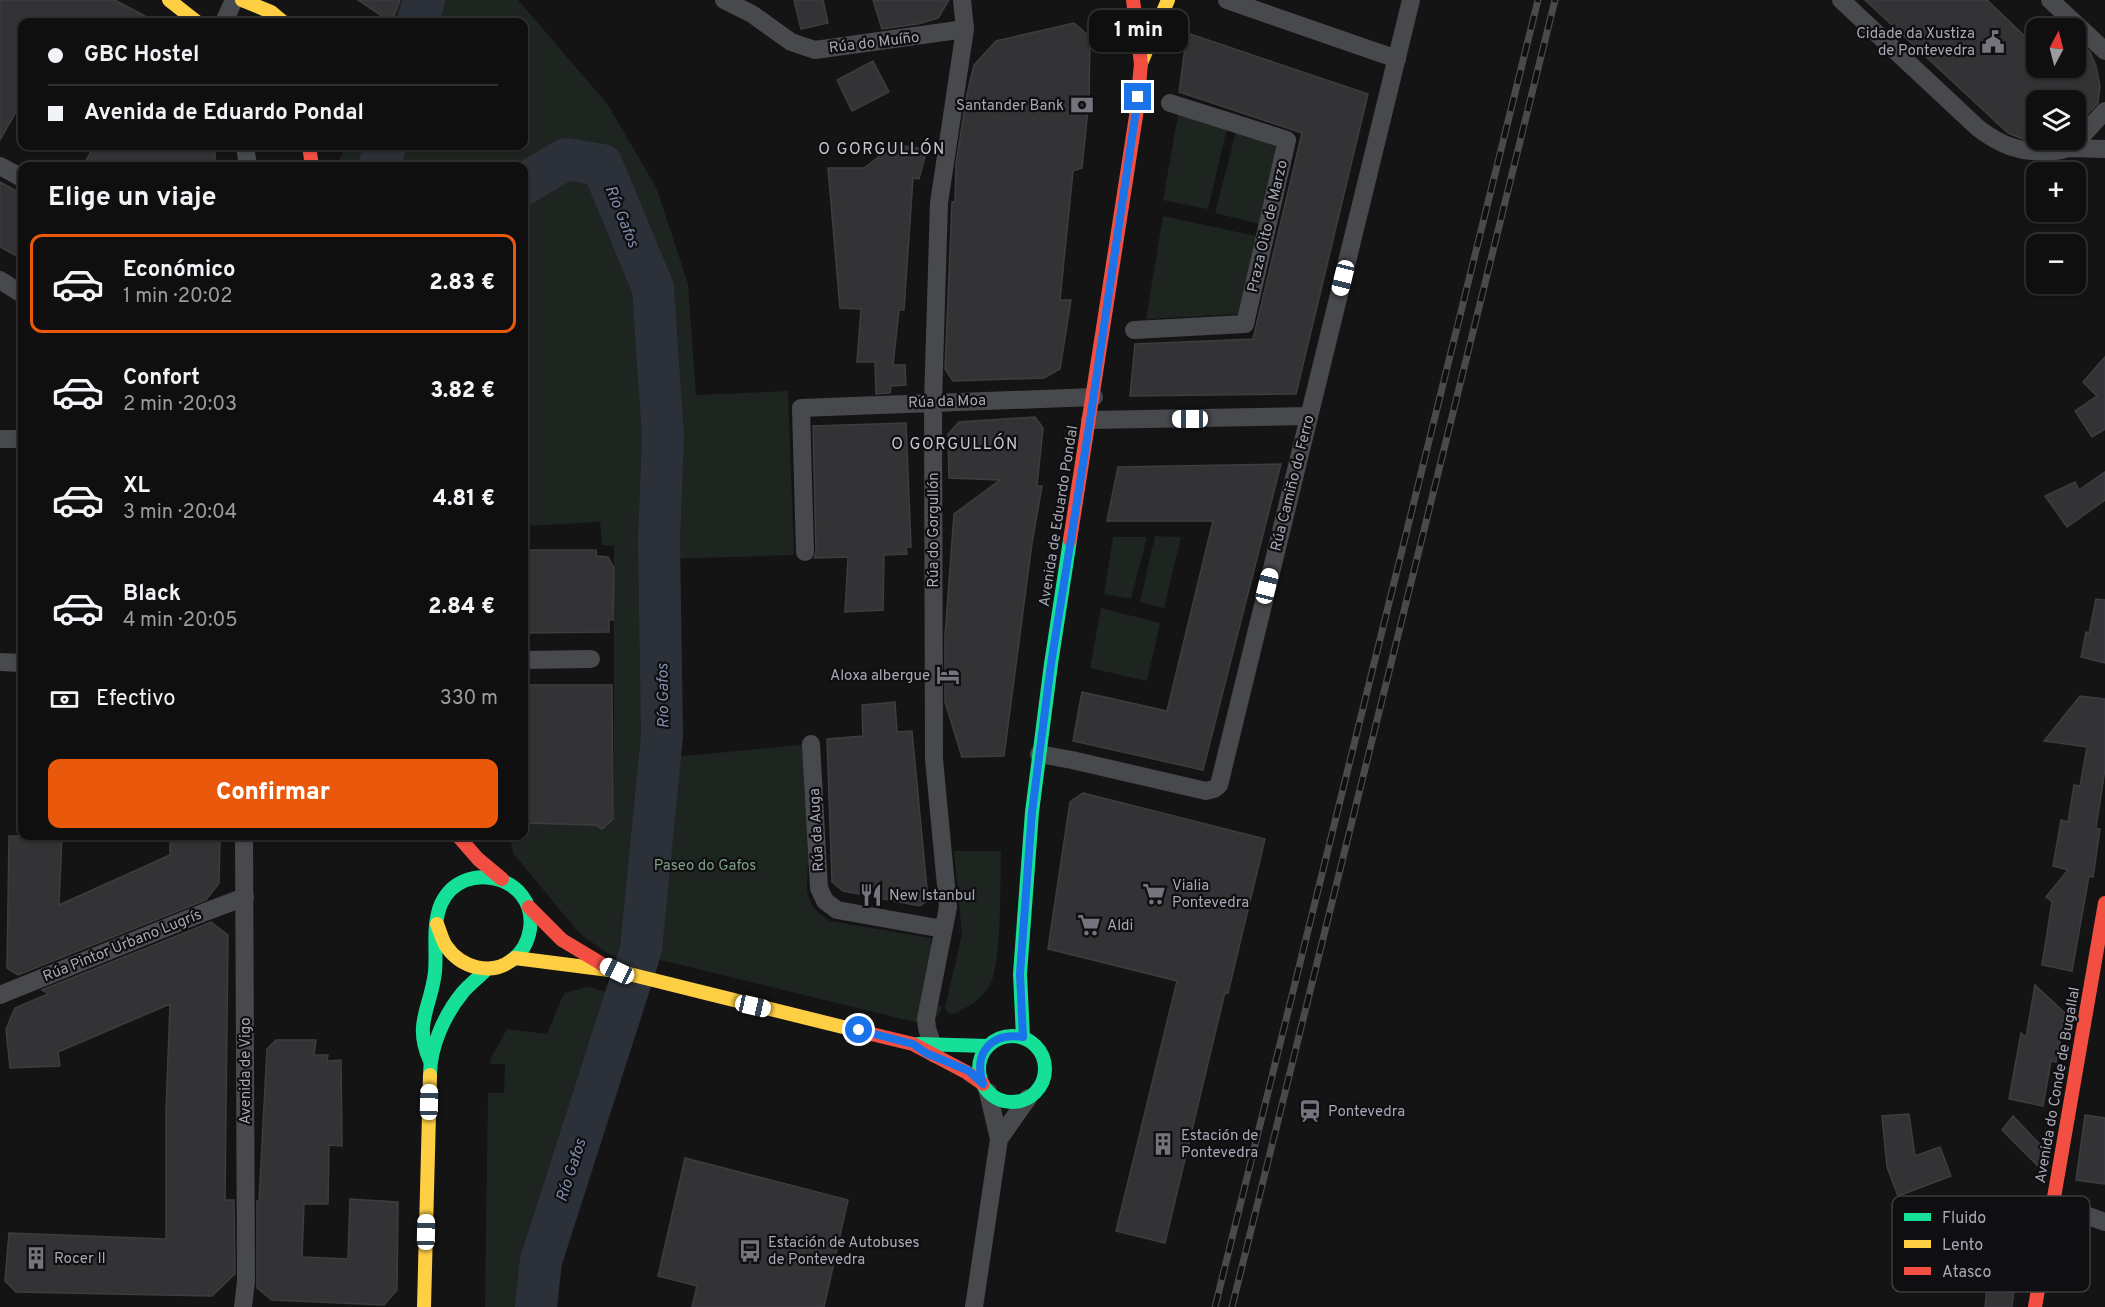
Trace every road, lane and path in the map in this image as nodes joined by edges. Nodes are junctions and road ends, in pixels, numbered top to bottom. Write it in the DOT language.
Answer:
graph roads {
  1 [pos="169,0"];
  2 [pos="234,0"];
  3 [pos="242,0"];
  4 [pos="724,0"];
  5 [pos="962,0"];
  6 [pos="1133,0"];
  7 [pos="1168,0"];
  8 [pos="1227,0"];
  9 [pos="1411,0"];
  10 [pos="1841,0"];
  11 [pos="2050,0"];
  12 [pos="192,18"];
  13 [pos="226,18"];
  14 [pos="278,18"];
  15 [pos="965,28"];
  16 [pos="2105,51"];
  17 [pos="1397,59"];
  18 [pos="1141,64"];
  19 [pos="1170,104"];
  20 [pos="2105,111"];
  21 [pos="2086,130"];
  22 [pos="2086,148"];
  23 [pos="2105,149"];
  24 [pos="2060,150"];
  25 [pos="0,166"];
  26 [pos="18,176"];
  27 [pos="0,280"];
  28 [pos="18,291"];
  29 [pos="1134,330"];
  30 [pos="1094,397"];
  31 [pos="933,402"];
  32 [pos="1308,416"];
  33 [pos="1090,420"];
  34 [pos="0,439"];
  35 [pos="18,439"];
  36 [pos="806,552"];
  37 [pos="591,659"];
  38 [pos="528,660"];
  39 [pos="0,662"];
  40 [pos="18,663"];
  41 [pos="811,744"];
  42 [pos="1039,754"];
  43 [pos="244,840"];
  44 [pos="461,840"];
  45 [pos="502,879"];
  46 [pos="445,881"];
  47 [pos="245,897"];
  48 [pos="444,897"];
  49 [pos="2105,903"];
  50 [pos="529,907"];
  51 [pos="437,924"];
  52 [pos="943,929"];
  53 [pos="515,958"];
  54 [pos="487,969"];
  55 [pos="617,971"];
  56 [pos="1020,974"];
  57 [pos="0,995"];
  58 [pos="1007,1004"];
  59 [pos="999,1025"];
  60 [pos="1023,1037"];
  61 [pos="990,1044"];
  62 [pos="926,1048"];
  63 [pos="430,1060"];
  64 [pos="986,1088"];
  65 [pos="1028,1098"];
  66 [pos="999,1139"];
  67 [pos="2054,1196"];
  68 [pos="2090,1217"];
  69 [pos="2105,1222"];
  70 [pos="2038,1292"];
  71 [pos="243,1307"];
  72 [pos="424,1307"];
  73 [pos="974,1307"];
  74 [pos="2035,1307"];
  1 -- 12 [label="main road"];
  2 -- 13 [label="street"];
  3 -- 14 [label="main road"];
  4 -- 15 [label="street, Rúa do Muíño"];
  5 -- 15 [label="street, Rúa do Gorgullón"];
  6 -- 18 [label="main road, Avenida de Eduardo Pondal"];
  7 -- 18 [label="main road, Avenida de Eduardo Pondal"];
  8 -- 17 [label="street"];
  9 -- 17 [label="street, Rúa Camiño do Ferro"];
  10 -- 24 [label="street"];
  11 -- 16 [label="street"];
  15 -- 31 [label="street, Rúa do Gorgullón"];
  17 -- 32 [label="street, Rúa Camiño do Ferro"];
  18 -- 30 [label="main road, Avenida de Eduardo Pondal"];
  19 -- 29 [label="street, Praza Oito de Marzo"];
  20 -- 21 [label="street"];
  22 -- 23 [label="street"];
  25 -- 26 [label="street"];
  27 -- 28 [label="street"];
  30 -- 31 [label="street, Rúa da Moa"];
  30 -- 33 [label="main road, Avenida de Eduardo Pondal"];
  31 -- 36 [label="street, Rúa da Moa"];
  31 -- 52 [label="street, Rúa do Gorgullón"];
  32 -- 33 [label="street"];
  32 -- 42 [label="street, Rúa Camiño do Ferro"];
  33 -- 42 [label="main road, Avenida de Eduardo Pondal"];
  34 -- 35 [label="street"];
  37 -- 38 [label="street"];
  39 -- 40 [label="street"];
  41 -- 52 [label="street, Rúa da Auga"];
  42 -- 56 [label="main road, Avenida de Eduardo Pondal"];
  43 -- 47 [label="street, Avenida de Vigo"];
  44 -- 45 [label="main road"];
  45 -- 48 [label="main road"];
  45 -- 50 [label="main road"];
  46 -- 48 [label="main road"];
  47 -- 57 [label="street, Rúa Pintor Urbano Lugrís"];
  47 -- 71 [label="street, Avenida de Vigo"];
  48 -- 51 [label="main road"];
  49 -- 67 [label="main road, Avenida do Conde de Bugallal"];
  50 -- 53 [label="main road"];
  50 -- 55 [label="main road"];
  51 -- 54 [label="main road"];
  51 -- 63 [label="main road"];
  52 -- 62 [label="street, Rúa do Gorgullón"];
  53 -- 54 [label="main road"];
  53 -- 55 [label="main road"];
  54 -- 63 [label="main road"];
  55 -- 62 [label="main road"];
  56 -- 58 [label="main road, Avenida de Eduardo Pondal"];
  56 -- 60 [label="main road, Avenida de Eduardo Pondal"];
  59 -- 61 [label="main road"];
  60 -- 61 [label="main road"];
  60 -- 65 [label="main road"];
  61 -- 62 [label="main road"];
  61 -- 64 [label="main road"];
  62 -- 64 [label="main road"];
  63 -- 72 [label="main road"];
  64 -- 65 [label="main road"];
  64 -- 66 [label="street"];
  65 -- 66 [label="street"];
  66 -- 73 [label="street"];
  68 -- 69 [label="street"];
  70 -- 74 [label="main road, Avenida do Conde de Bugallal"];
}
